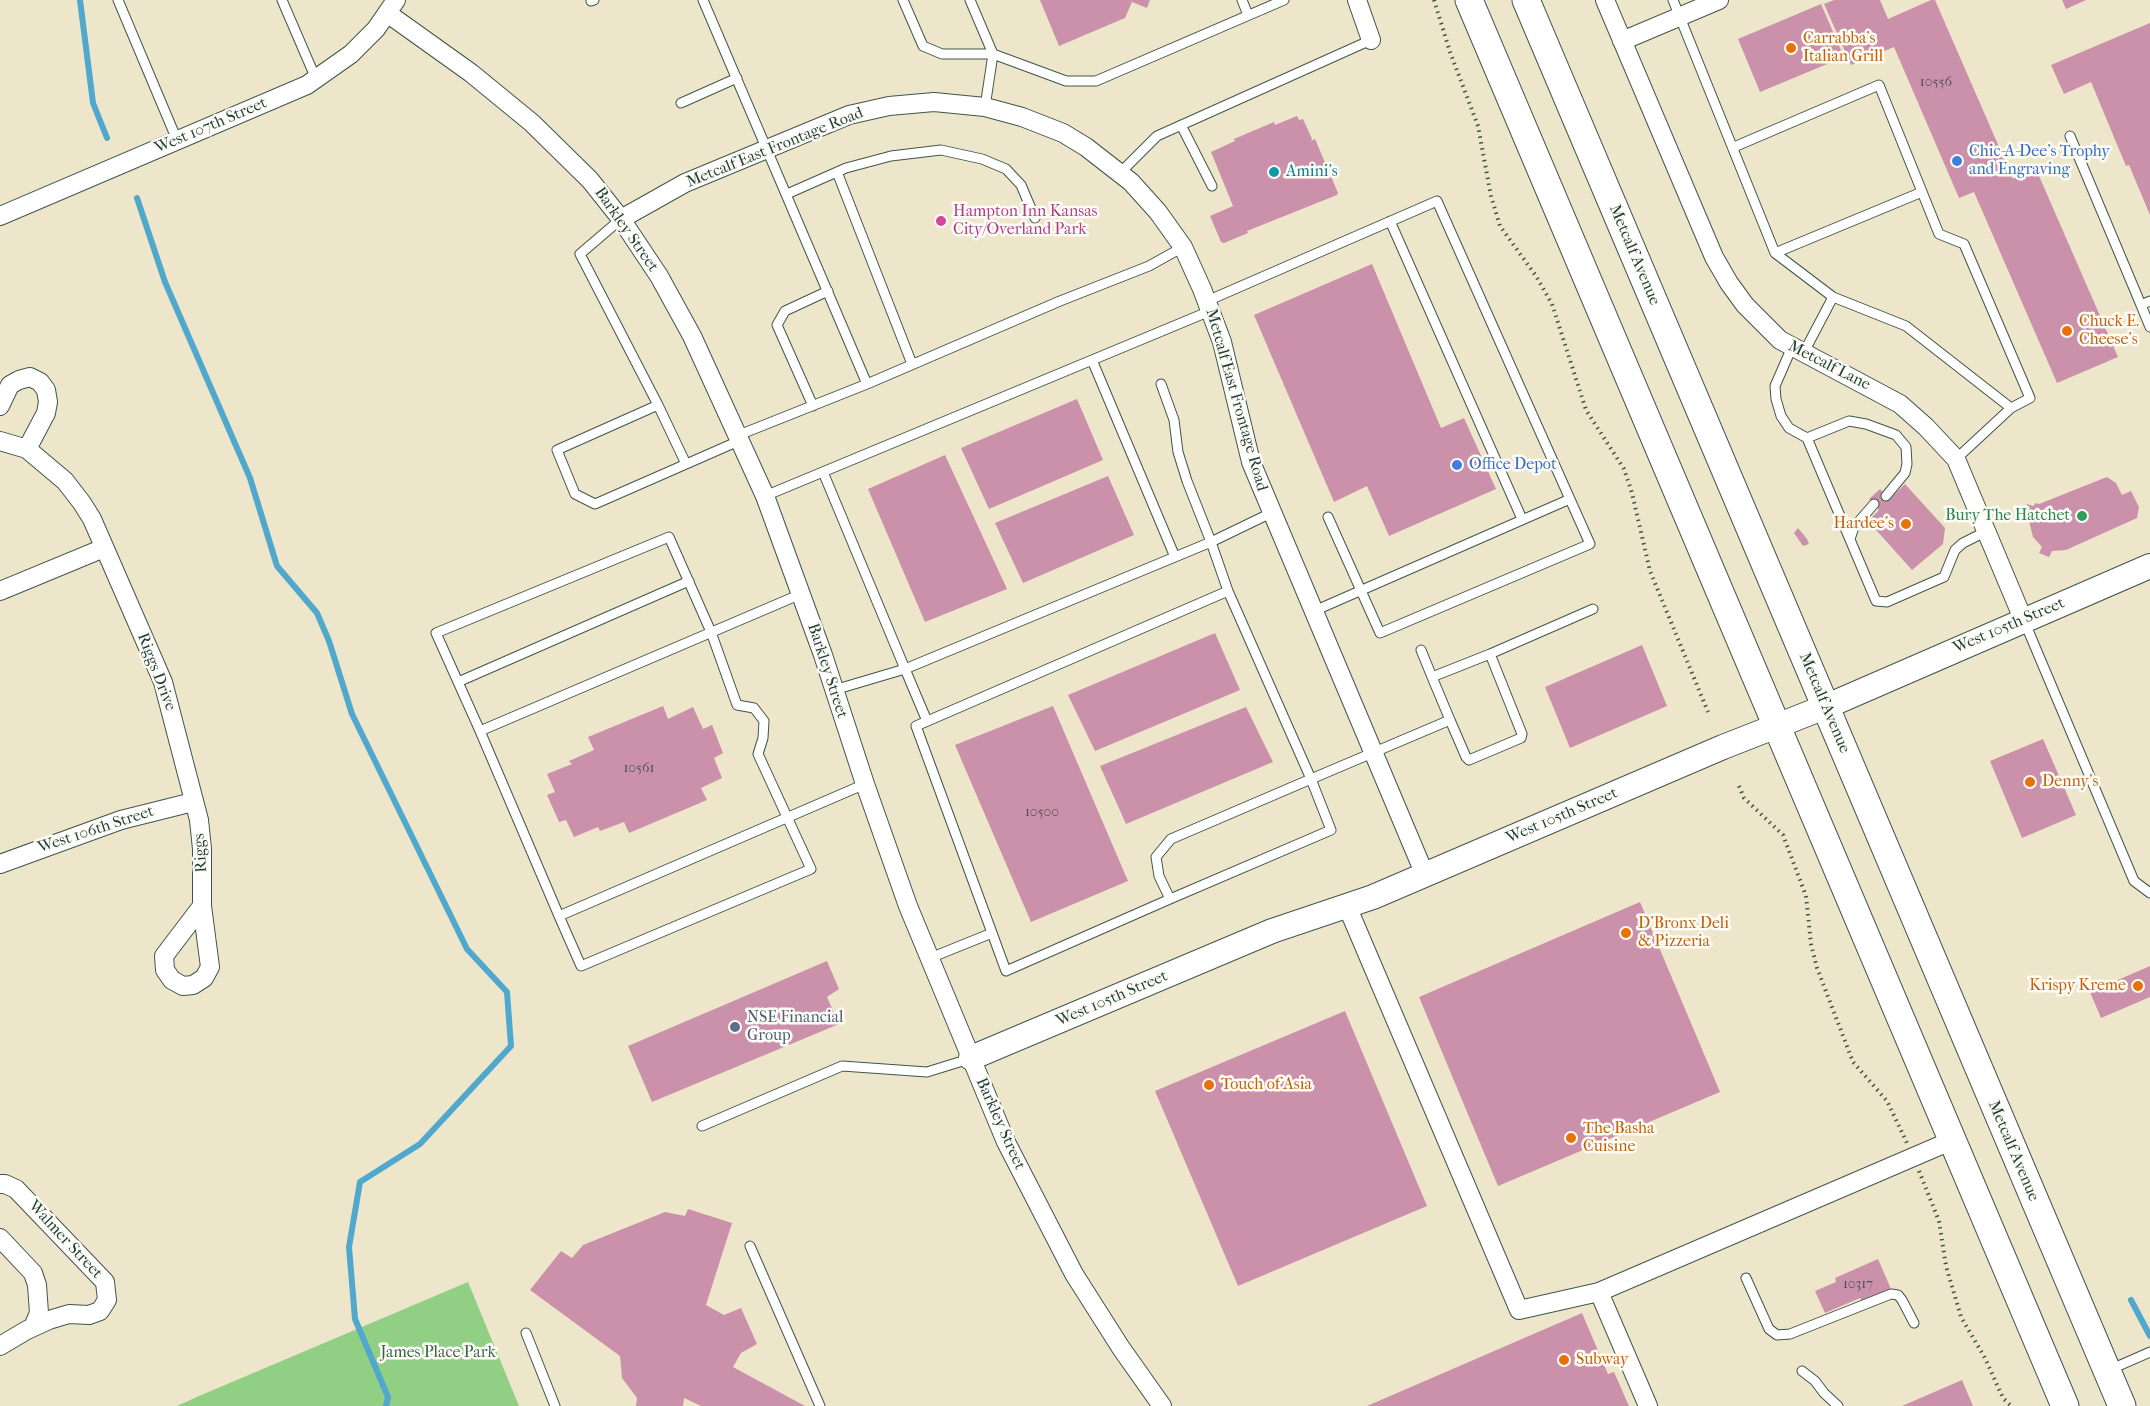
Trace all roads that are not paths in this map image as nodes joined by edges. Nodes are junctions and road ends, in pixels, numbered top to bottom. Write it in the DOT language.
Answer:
graph roads {
  1 [pos="118,0"];
  2 [pos="282,0"];
  3 [pos="703,0"];
  4 [pos="903,0"];
  5 [pos="970,0"];
  6 [pos="1242,0"];
  7 [pos="1284,0"];
  8 [pos="1357,0"];
  9 [pos="1469,0"];
  10 [pos="1526,0"];
  11 [pos="1605,0"];
  12 [pos="1719,0"];
  13 [pos="391,6"];
  14 [pos="1677,8"];
  15 [pos="1248,15"];
  16 [pos="1371,40"];
  17 [pos="1622,41"];
  18 [pos="993,54"];
  19 [pos="737,78"];
  20 [pos="316,79"];
  21 [pos="681,103"];
  22 [pos="985,107"];
  23 [pos="1181,125"];
  24 [pos="2070,136"];
  25 [pos="177,140"];
  26 [pos="768,147"];
  27 [pos="1734,147"];
  28 [pos="837,172"];
  29 [pos="1120,173"];
  30 [pos="1212,186"];
  31 [pos="1922,192"];
  32 [pos="788,194"];
  33 [pos="0,216"];
  34 [pos="1035,218"];
  35 [pos="621,219"];
  36 [pos="1390,221"];
  37 [pos="1183,247"];
  38 [pos="1776,253"];
  39 [pos="828,291"];
  40 [pos="1833,297"];
  41 [pos="2145,303"];
  42 [pos="1208,306"];
  43 [pos="2150,327"];
  44 [pos="1798,351"];
  45 [pos="1092,360"];
  46 [pos="912,364"];
  47 [pos="867,384"];
  48 [pos="1161,384"];
  49 [pos="658,405"];
  50 [pos="0,406"];
  51 [pos="813,406"];
  52 [pos="2011,408"];
  53 [pos="740,438"];
  54 [pos="1807,438"];
  55 [pos="0,441"];
  56 [pos="27,449"];
  57 [pos="1956,459"];
  58 [pos="686,464"];
  59 [pos="823,472"];
  60 [pos="1886,495"];
  61 [pos="765,496"];
  62 [pos="1570,499"];
  63 [pos="1874,504"];
  64 [pos="1271,513"];
  65 [pos="1328,517"];
  66 [pos="1522,519"];
  67 [pos="1987,531"];
  68 [pos="1850,539"];
  69 [pos="1211,542"];
  70 [pos="104,548"];
  71 [pos="1175,557"];
  72 [pos="2150,566"];
  73 [pos="689,581"];
  74 [pos="1361,590"];
  75 [pos="0,591"];
  76 [pos="1228,591"];
  77 [pos="801,594"];
  78 [pos="1593,609"];
  79 [pos="1314,610"];
  80 [pos="2024,619"];
  81 [pos="711,632"];
  82 [pos="1421,650"];
  83 [pos="1490,654"];
  84 [pos="905,669"];
  85 [pos="1432,677"];
  86 [pos="458,682"];
  87 [pos="834,690"];
  88 [pos="1826,706"];
  89 [pos="1450,720"];
  90 [pos="927,721"];
  91 [pos="1776,725"];
  92 [pos="480,731"];
  93 [pos="1374,754"];
  94 [pos="1311,779"];
  95 [pos="865,784"];
  96 [pos="194,802"];
  97 [pos="788,817"];
  98 [pos="0,864"];
  99 [pos="1425,875"];
  100 [pos="2150,893"];
  101 [pos="1170,899"];
  102 [pos="202,906"];
  103 [pos="1347,906"];
  104 [pos="559,916"];
  105 [pos="992,933"];
  106 [pos="930,958"];
  107 [pos="971,1058"];
  108 [pos="702,1126"];
  109 [pos="1953,1140"];
  110 [pos="0,1184"];
  111 [pos="0,1238"];
  112 [pos="750,1246"];
  113 [pos="1746,1278"];
  114 [pos="1599,1292"];
  115 [pos="1914,1323"];
  116 [pos="33,1327"];
  117 [pos="526,1333"];
  118 [pos="0,1346"];
  119 [pos="2150,1352"];
  120 [pos="1802,1371"];
  121 [pos="2107,1371"];
  122 [pos="555,1406"];
  123 [pos="820,1406"];
  124 [pos="1162,1406"];
  125 [pos="1648,1406"];
  126 [pos="1838,1406"];
  127 [pos="2065,1406"];
  128 [pos="2122,1406"];
  1 -- 25 [label="lane"];
  2 -- 20 [label="lane"];
  3 -- 19 [label="lane"];
  4 -- 18 [label="lane"];
  5 -- 18 [label="lane"];
  6 -- 15 [label="lane"];
  7 -- 15 [label="lane"];
  8 -- 16 [label="street"];
  9 -- 91 [label="main road"];
  10 -- 88 [label="main road, Metcalf Avenue"];
  11 -- 17 [label="street, Metcalf Lane"];
  12 -- 14 [label="street"];
  13 -- 20 [label="street, West 107th Street"];
  13 -- 35 [label="street, Barkley Street"];
  14 -- 17 [label="street"];
  14 -- 27 [label="lane"];
  15 -- 18 [label="lane"];
  16 -- 23 [label="lane"];
  17 -- 44 [label="street, Metcalf Lane"];
  18 -- 22 [label="lane"];
  19 -- 21 [label="lane"];
  19 -- 26 [label="lane"];
  20 -- 25 [label="street, West 107th Street"];
  22 -- 26 [label="street, Metcalf East Frontage Road"];
  22 -- 29 [label="street, Metcalf East Frontage Road"];
  23 -- 29 [label="lane"];
  23 -- 30 [label="lane"];
  24 -- 41 [label="lane"];
  25 -- 33 [label="street, West 107th Street"];
  26 -- 32 [label="lane"];
  26 -- 35 [label="street, Metcalf East Frontage Road"];
  27 -- 31 [label="lane"];
  27 -- 38 [label="lane"];
  28 -- 32 [label="lane"];
  28 -- 34 [label="lane"];
  28 -- 46 [label="lane"];
  29 -- 37 [label="street, Metcalf East Frontage Road"];
  31 -- 38 [label="lane"];
  31 -- 52 [label="lane"];
  32 -- 39 [label="lane"];
  35 -- 49 [label="lane"];
  35 -- 53 [label="street, Barkley Street"];
  36 -- 42 [label="lane"];
  36 -- 62 [label="lane"];
  36 -- 66 [label="lane"];
  37 -- 42 [label="street, Metcalf East Frontage Road"];
  37 -- 46 [label="lane"];
  38 -- 40 [label="lane"];
  39 -- 47 [label="lane"];
  39 -- 51 [label="lane"];
  40 -- 44 [label="lane"];
  40 -- 52 [label="lane"];
  41 -- 43 [label="lane"];
  42 -- 45 [label="lane"];
  42 -- 64 [label="street, Metcalf East Frontage Road"];
  44 -- 54 [label="lane"];
  44 -- 57 [label="street, Metcalf Lane"];
  45 -- 59 [label="lane"];
  45 -- 71 [label="lane"];
  46 -- 47 [label="lane"];
  47 -- 51 [label="lane"];
  48 -- 69 [label="lane"];
  49 -- 58 [label="lane"];
  49 -- 58 [label="lane"];
  50 -- 56 [label="street"];
  51 -- 53 [label="lane"];
  52 -- 57 [label="lane"];
  53 -- 58 [label="lane"];
  53 -- 61 [label="street, Barkley Street"];
  54 -- 60 [label="lane"];
  54 -- 68 [label="lane"];
  55 -- 56 [label="street, Riggs Drive"];
  56 -- 70 [label="street, Riggs Drive"];
  57 -- 67 [label="street, Metcalf Lane"];
  59 -- 61 [label="lane"];
  59 -- 84 [label="lane"];
  61 -- 77 [label="street, Barkley Street"];
  62 -- 66 [label="lane"];
  62 -- 74 [label="lane"];
  63 -- 68 [label="lane"];
  64 -- 69 [label="lane"];
  64 -- 79 [label="street, Metcalf East Frontage Road"];
  65 -- 74 [label="lane"];
  66 -- 74 [label="lane"];
  67 -- 68 [label="lane"];
  67 -- 80 [label="street, Metcalf Lane"];
  69 -- 71 [label="lane"];
  69 -- 76 [label="lane"];
  70 -- 75 [label="street"];
  70 -- 96 [label="street, Riggs Drive"];
  71 -- 84 [label="lane"];
  72 -- 80 [label="street, West 105th Street"];
  73 -- 81 [label="lane"];
  73 -- 86 [label="lane"];
  73 -- 86 [label="lane"];
  74 -- 79 [label="lane"];
  76 -- 90 [label="lane"];
  76 -- 94 [label="lane"];
  77 -- 81 [label="lane"];
  77 -- 87 [label="street, Barkley Street"];
  78 -- 83 [label="lane"];
  79 -- 93 [label="street, Metcalf East Frontage Road"];
  80 -- 88 [label="street, West 105th Street"];
  80 -- 100 [label="lane"];
  81 -- 92 [label="lane"];
  81 -- 97 [label="lane"];
  82 -- 85 [label="lane"];
  83 -- 85 [label="lane"];
  83 -- 89 [label="lane"];
  84 -- 87 [label="lane"];
  84 -- 90 [label="lane"];
  85 -- 89 [label="lane"];
  86 -- 92 [label="lane"];
  87 -- 95 [label="street, Barkley Street"];
  88 -- 91 [label="street, West 105th Street"];
  88 -- 121 [label="main road, Metcalf Avenue"];
  89 -- 93 [label="lane"];
  90 -- 105 [label="lane"];
  91 -- 99 [label="street, West 105th Street"];
  91 -- 109 [label="main road"];
  92 -- 104 [label="lane"];
  93 -- 94 [label="lane"];
  93 -- 99 [label="street, Metcalf East Frontage Road"];
  94 -- 101 [label="lane"];
  94 -- 101 [label="lane"];
  95 -- 97 [label="lane"];
  95 -- 106 [label="street, Barkley Street"];
  96 -- 98 [label="street, West 106th Street"];
  96 -- 102 [label="street, Riggs"];
  97 -- 104 [label="lane"];
  97 -- 104 [label="lane"];
  99 -- 103 [label="street, West 105th Street"];
  101 -- 105 [label="lane"];
  103 -- 107 [label="street, West 105th Street"];
  103 -- 114 [label="street"];
  105 -- 106 [label="lane"];
  106 -- 107 [label="street, Barkley Street"];
  107 -- 108 [label="lane"];
  107 -- 124 [label="street, Barkley Street"];
  109 -- 114 [label="street"];
  109 -- 127 [label="main road"];
  110 -- 116 [label="street, Walmer Street"];
  111 -- 116 [label="street"];
  112 -- 123 [label="lane"];
  113 -- 115 [label="lane"];
  114 -- 125 [label="street"];
  116 -- 118 [label="street, Walmer Street"];
  117 -- 122 [label="lane"];
  119 -- 121 [label="lane"];
  120 -- 126 [label="lane"];
  121 -- 128 [label="main road, Metcalf Avenue"];
}
